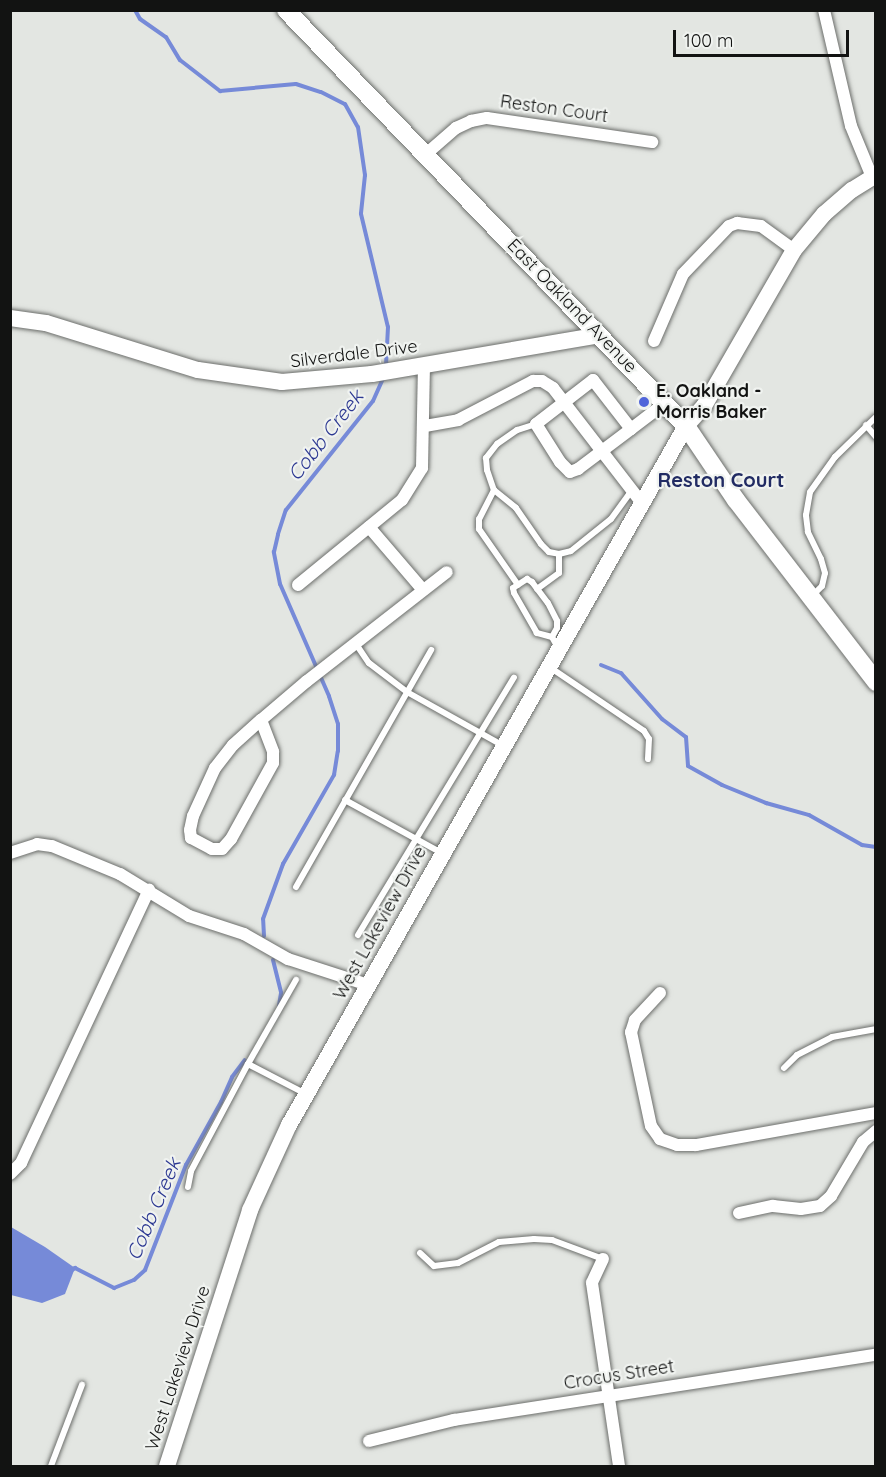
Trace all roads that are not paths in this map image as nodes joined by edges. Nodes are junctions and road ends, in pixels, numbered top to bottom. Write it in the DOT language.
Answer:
graph roads {
  1 [pos="286,10"];
  2 [pos="824,10"];
  3 [pos="652,142"];
  4 [pos="426,154"];
  5 [pos="874,176"];
  6 [pos="794,249"];
  7 [pos="10,318"];
  8 [pos="600,335"];
  9 [pos="654,341"];
  10 [pos="424,366"];
  11 [pos="563,401"];
  12 [pos="665,403"];
  13 [pos="876,417"];
  14 [pos="536,424"];
  15 [pos="866,425"];
  16 [pos="425,426"];
  17 [pos="686,426"];
  18 [pos="631,429"];
  19 [pos="876,437"];
  20 [pos="601,452"];
  21 [pos="494,490"];
  22 [pos="636,497"];
  23 [pos="369,527"];
  24 [pos="559,554"];
  25 [pos="447,573"];
  26 [pos="298,585"];
  27 [pos="518,585"];
  28 [pos="537,589"];
  29 [pos="423,590"];
  30 [pos="812,596"];
  31 [pos="555,643"];
  32 [pos="356,644"];
  33 [pos="431,650"];
  34 [pos="548,666"];
  35 [pos="514,677"];
  36 [pos="876,682"];
  37 [pos="407,692"];
  38 [pos="261,720"];
  39 [pos="481,733"];
  40 [pos="503,746"];
  41 [pos="648,759"];
  42 [pos="345,800"];
  43 [pos="417,839"];
  44 [pos="10,853"];
  45 [pos="442,853"];
  46 [pos="296,887"];
  47 [pos="149,890"];
  48 [pos="358,935"];
  49 [pos="296,980"];
  50 [pos="368,985"];
  51 [pos="660,993"];
  52 [pos="876,1029"];
  53 [pos="248,1064"];
  54 [pos="784,1068"];
  55 [pos="307,1094"];
  56 [pos="876,1113"];
  57 [pos="876,1131"];
  58 [pos="10,1174"];
  59 [pos="188,1187"];
  60 [pos="739,1213"];
  61 [pos="420,1254"];
  62 [pos="603,1259"];
  63 [pos="876,1355"];
  64 [pos="82,1385"];
  65 [pos="609,1395"];
  66 [pos="369,1440"];
  67 [pos="51,1467"];
  68 [pos="167,1467"];
  69 [pos="619,1467"];
  1 -- 4 [label="main road, East Oakland Avenue"];
  2 -- 5 [label="street"];
  3 -- 4 [label="street, Reston Court"];
  4 -- 8 [label="main road, East Oakland Avenue"];
  5 -- 6 [label="street, West Lakeview Drive"];
  6 -- 9 [label="street"];
  6 -- 17 [label="street, West Lakeview Drive"];
  7 -- 10 [label="street, Silverdale Drive"];
  8 -- 10 [label="street, Silverdale Drive"];
  8 -- 12 [label="main road, East Oakland Avenue"];
  10 -- 16 [label="street"];
  11 -- 14 [label="street"];
  11 -- 16 [label="street"];
  11 -- 18 [label="street"];
  11 -- 20 [label="street"];
  12 -- 17 [label="main road, East Oakland Avenue"];
  12 -- 18 [label="street"];
  13 -- 15 [label="lane"];
  14 -- 20 [label="street"];
  14 -- 21 [label="lane"];
  15 -- 19 [label="lane"];
  15 -- 30 [label="lane"];
  16 -- 23 [label="street"];
  17 -- 22 [label="street, West Lakeview Drive"];
  17 -- 30 [label="main road, East Oakland Avenue"];
  18 -- 20 [label="street"];
  20 -- 22 [label="street"];
  21 -- 24 [label="lane"];
  21 -- 27 [label="lane"];
  22 -- 24 [label="lane"];
  22 -- 31 [label="street, West Lakeview Drive"];
  23 -- 26 [label="street"];
  23 -- 29 [label="street"];
  24 -- 28 [label="lane"];
  25 -- 29 [label="street"];
  27 -- 28 [label="lane"];
  27 -- 31 [label="lane"];
  28 -- 31 [label="lane"];
  29 -- 32 [label="street"];
  30 -- 36 [label="main road, East Oakland Avenue"];
  31 -- 34 [label="street, West Lakeview Drive"];
  32 -- 37 [label="lane"];
  32 -- 38 [label="street"];
  33 -- 37 [label="lane"];
  34 -- 40 [label="street, West Lakeview Drive"];
  34 -- 41 [label="lane"];
  35 -- 39 [label="lane"];
  37 -- 39 [label="lane"];
  37 -- 42 [label="lane"];
  38 -- 38 [label="street"];
  39 -- 40 [label="lane"];
  39 -- 43 [label="lane"];
  40 -- 45 [label="street, West Lakeview Drive"];
  42 -- 43 [label="lane"];
  42 -- 46 [label="lane"];
  43 -- 45 [label="lane"];
  43 -- 48 [label="lane"];
  44 -- 47 [label="street"];
  45 -- 50 [label="street, West Lakeview Drive"];
  47 -- 50 [label="street"];
  47 -- 58 [label="street"];
  49 -- 53 [label="lane"];
  50 -- 55 [label="street, West Lakeview Drive"];
  51 -- 56 [label="street"];
  52 -- 54 [label="lane"];
  53 -- 55 [label="lane"];
  53 -- 59 [label="lane"];
  55 -- 68 [label="street, West Lakeview Drive"];
  57 -- 60 [label="street"];
  61 -- 62 [label="lane"];
  62 -- 65 [label="street"];
  63 -- 65 [label="street, Crocus Street"];
  64 -- 67 [label="lane"];
  65 -- 66 [label="street, Crocus Street"];
  65 -- 69 [label="street"];
}
